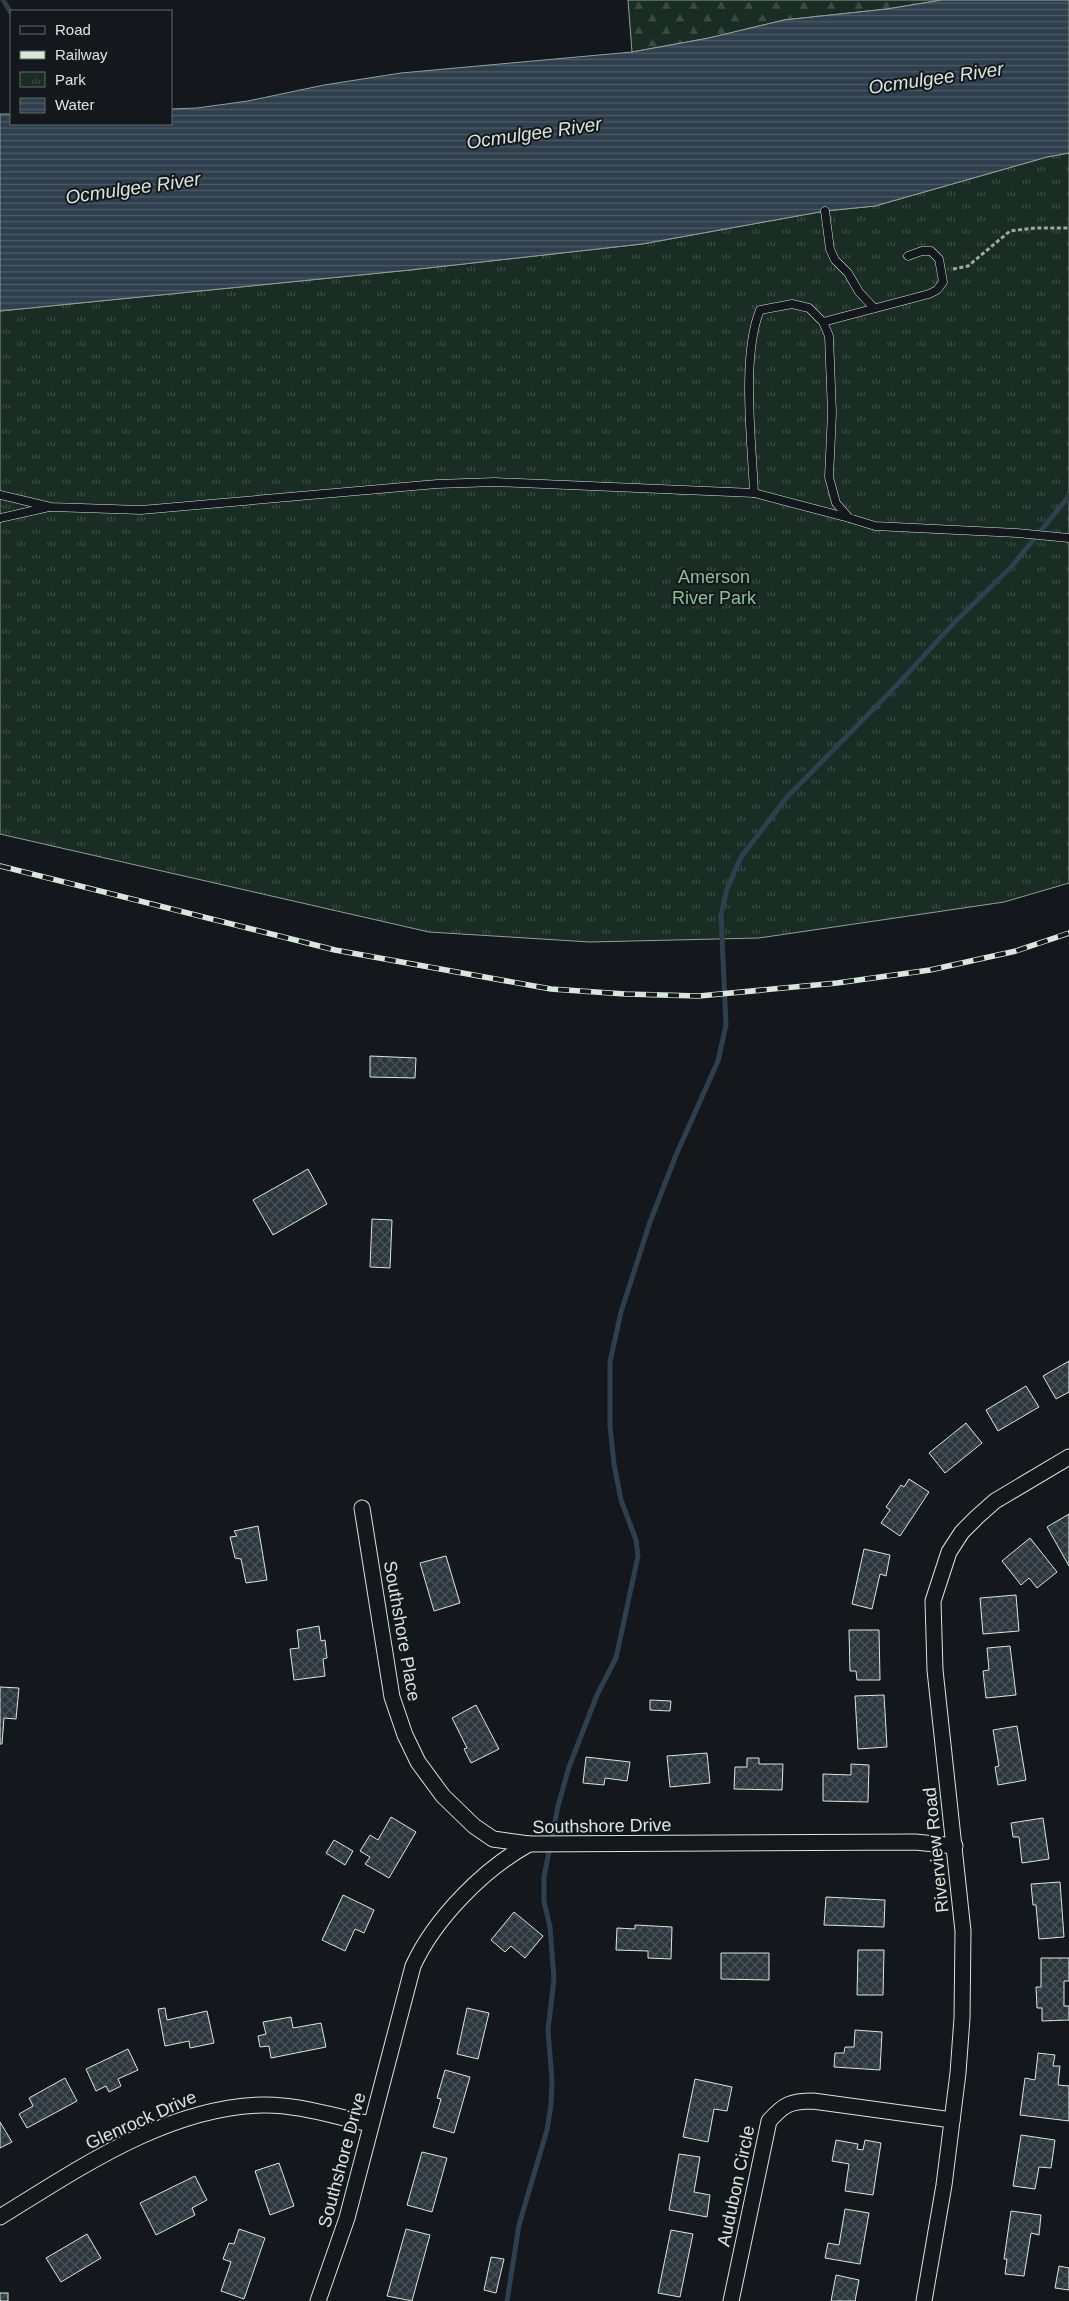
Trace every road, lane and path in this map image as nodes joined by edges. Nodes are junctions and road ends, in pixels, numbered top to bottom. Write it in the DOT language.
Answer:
graph roads {
  1 [pos="825,211"];
  2 [pos="1069,228"];
  3 [pos="908,256"];
  4 [pos="942,272"];
  5 [pos="874,308"];
  6 [pos="823,322"];
  7 [pos="754,493"];
  8 [pos="0,495"];
  9 [pos="51,507"];
  10 [pos="0,518"];
  11 [pos="849,518"];
  12 [pos="1069,538"];
  13 [pos="1069,1457"];
  14 [pos="362,1508"];
  15 [pos="529,1844"];
  16 [pos="955,1846"];
  17 [pos="952,2120"];
  18 [pos="371,2124"];
  19 [pos="0,2217"];
  20 [pos="318,2301"];
  21 [pos="731,2301"];
  22 [pos="924,2301"];
  1 -- 5 [label="lane"];
  2 -- 4 [label="path"];
  3 -- 4 [label="lane"];
  4 -- 5 [label="lane"];
  5 -- 6 [label="lane"];
  6 -- 7 [label="lane"];
  6 -- 11 [label="lane"];
  7 -- 9 [label="lane"];
  7 -- 11 [label="lane"];
  8 -- 9 [label="lane"];
  9 -- 10 [label="lane"];
  11 -- 12 [label="lane"];
  13 -- 16 [label="street, Riverview Road"];
  14 -- 15 [label="street, Southshore Place"];
  15 -- 16 [label="street, Southshore Drive"];
  15 -- 18 [label="street, Southshore Drive"];
  16 -- 17 [label="street, Riverview Road"];
  17 -- 21 [label="street, Audubon Circle"];
  17 -- 22 [label="street, Riverview Road"];
  18 -- 19 [label="street, Glenrock Drive"];
  18 -- 20 [label="street, Southshore Drive"];
}
